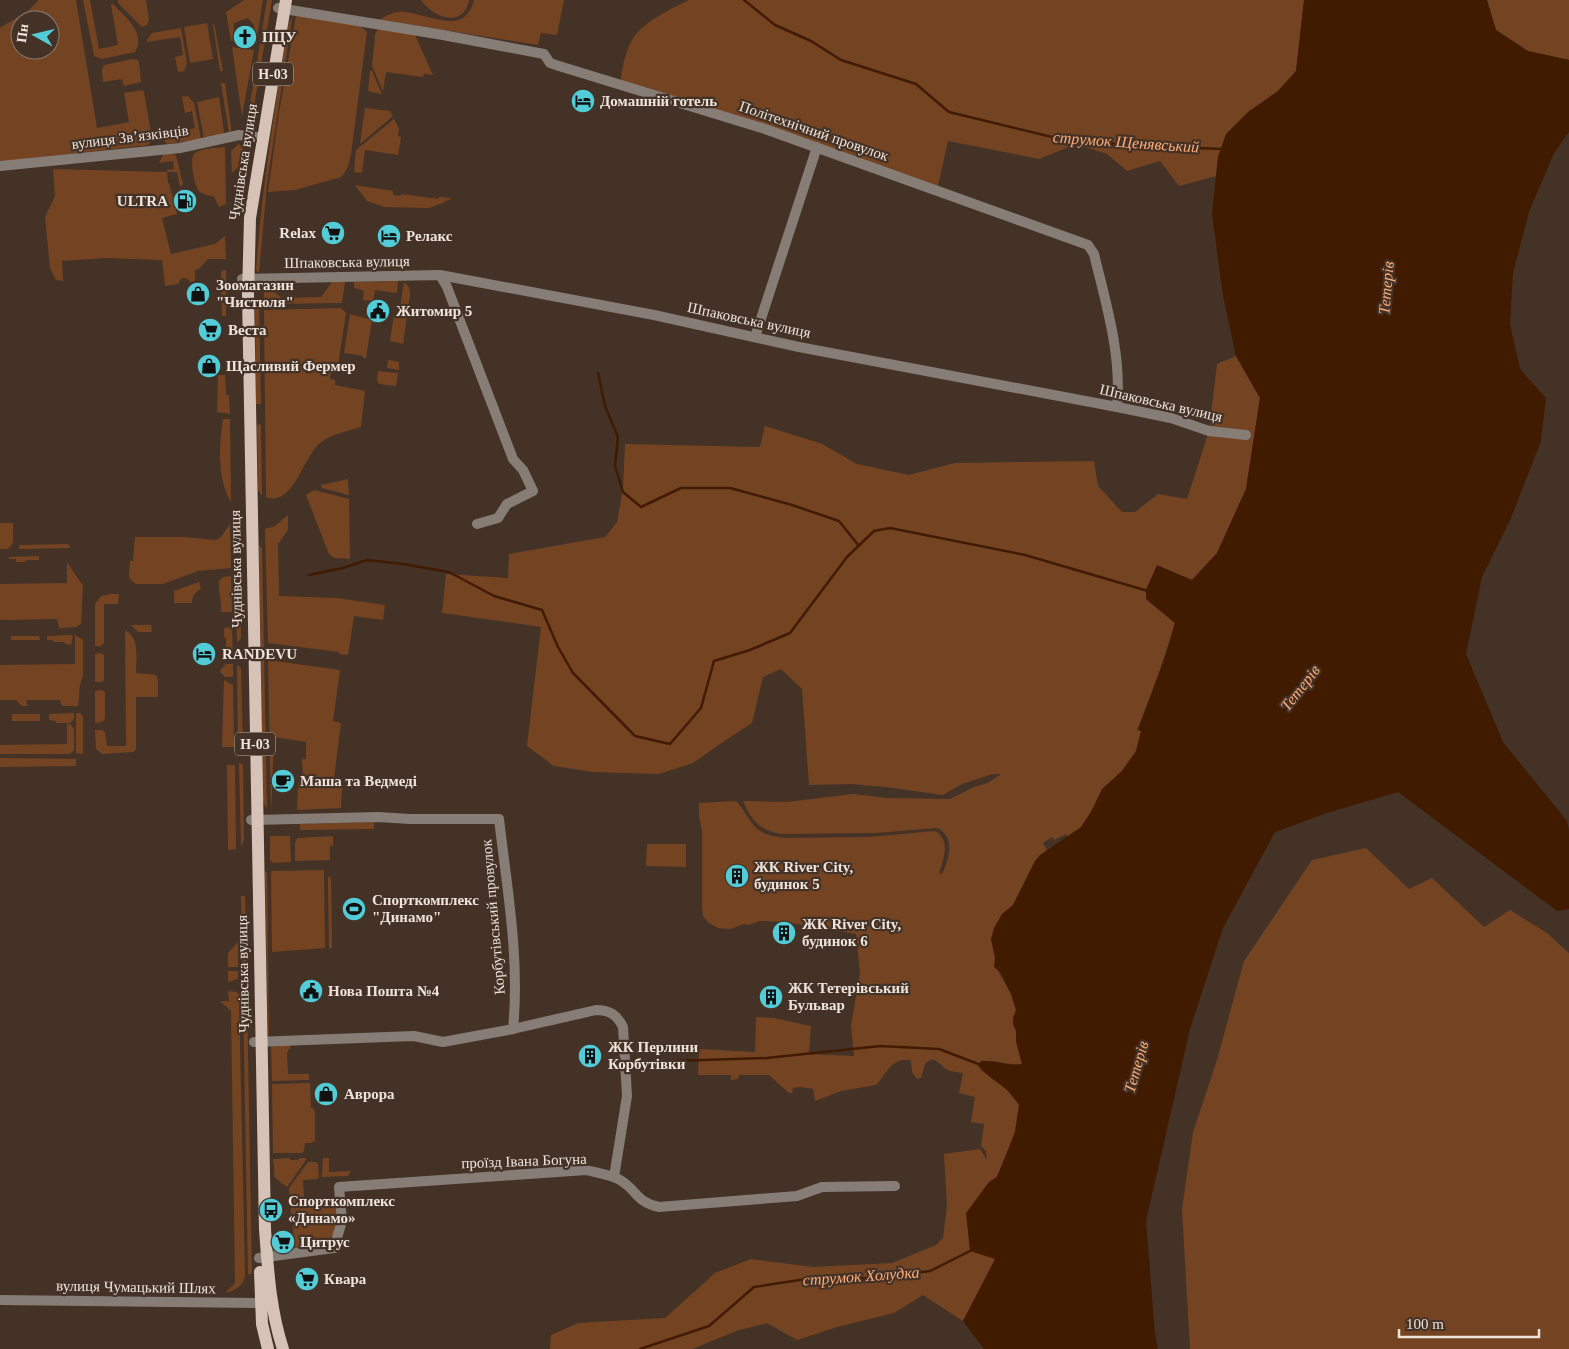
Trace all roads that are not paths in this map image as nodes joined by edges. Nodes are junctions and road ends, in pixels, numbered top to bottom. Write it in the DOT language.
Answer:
graph roads {
  1 [pos="282,4"];
  2 [pos="259,138"];
  3 [pos="817,147"];
  4 [pos="0,166"];
  5 [pos="440,275"];
  6 [pos="245,279"];
  7 [pos="755,337"];
  8 [pos="1117,407"];
  9 [pos="1246,435"];
  10 [pos="476,524"];
  11 [pos="254,820"];
  12 [pos="513,1029"];
  13 [pos="258,1042"];
  14 [pos="614,1177"];
  15 [pos="895,1186"];
  16 [pos="263,1258"];
  17 [pos="0,1300"];
  18 [pos="266,1303"];
  19 [pos="268,1349"];
  20 [pos="283,1349"];
  1 -- 2 [label="main road, Чуднівська вулиця / Н-03"];
  1 -- 3 [label="street, Політехнічний провулок"];
  2 -- 4 [label="street, вулиця Звʼязківців"];
  2 -- 6 [label="main road, Чуднівська вулиця / Н-03"];
  3 -- 7 [label="street"];
  3 -- 8 [label="street, Політехнічний провулок"];
  5 -- 6 [label="street, Шпаковська вулиця"];
  5 -- 7 [label="street, Шпаковська вулиця"];
  5 -- 10 [label="street"];
  6 -- 11 [label="main road, Чуднівська вулиця / Н-03"];
  7 -- 8 [label="street, Шпаковська вулиця"];
  8 -- 9 [label="street, Шпаковська вулиця"];
  11 -- 12 [label="street, Корбутівський провулок"];
  11 -- 13 [label="main road, Чуднівська вулиця / Н-03"];
  12 -- 13 [label="street"];
  12 -- 14 [label="street"];
  13 -- 16 [label="main road, Чуднівська вулиця / Н-03"];
  14 -- 15 [label="street, проїзд Івана Богуна"];
  14 -- 16 [label="street, проїзд Івана Богуна"];
  16 -- 18 [label="main road, Чуднівська вулиця / Н-03"];
  17 -- 18 [label="street, вулиця Чумацький Шлях"];
  18 -- 19 [label="main road, Чуднівська вулиця / Н-03"];
  18 -- 20 [label="main road, Чуднівська вулиця / Н-03"];
}
